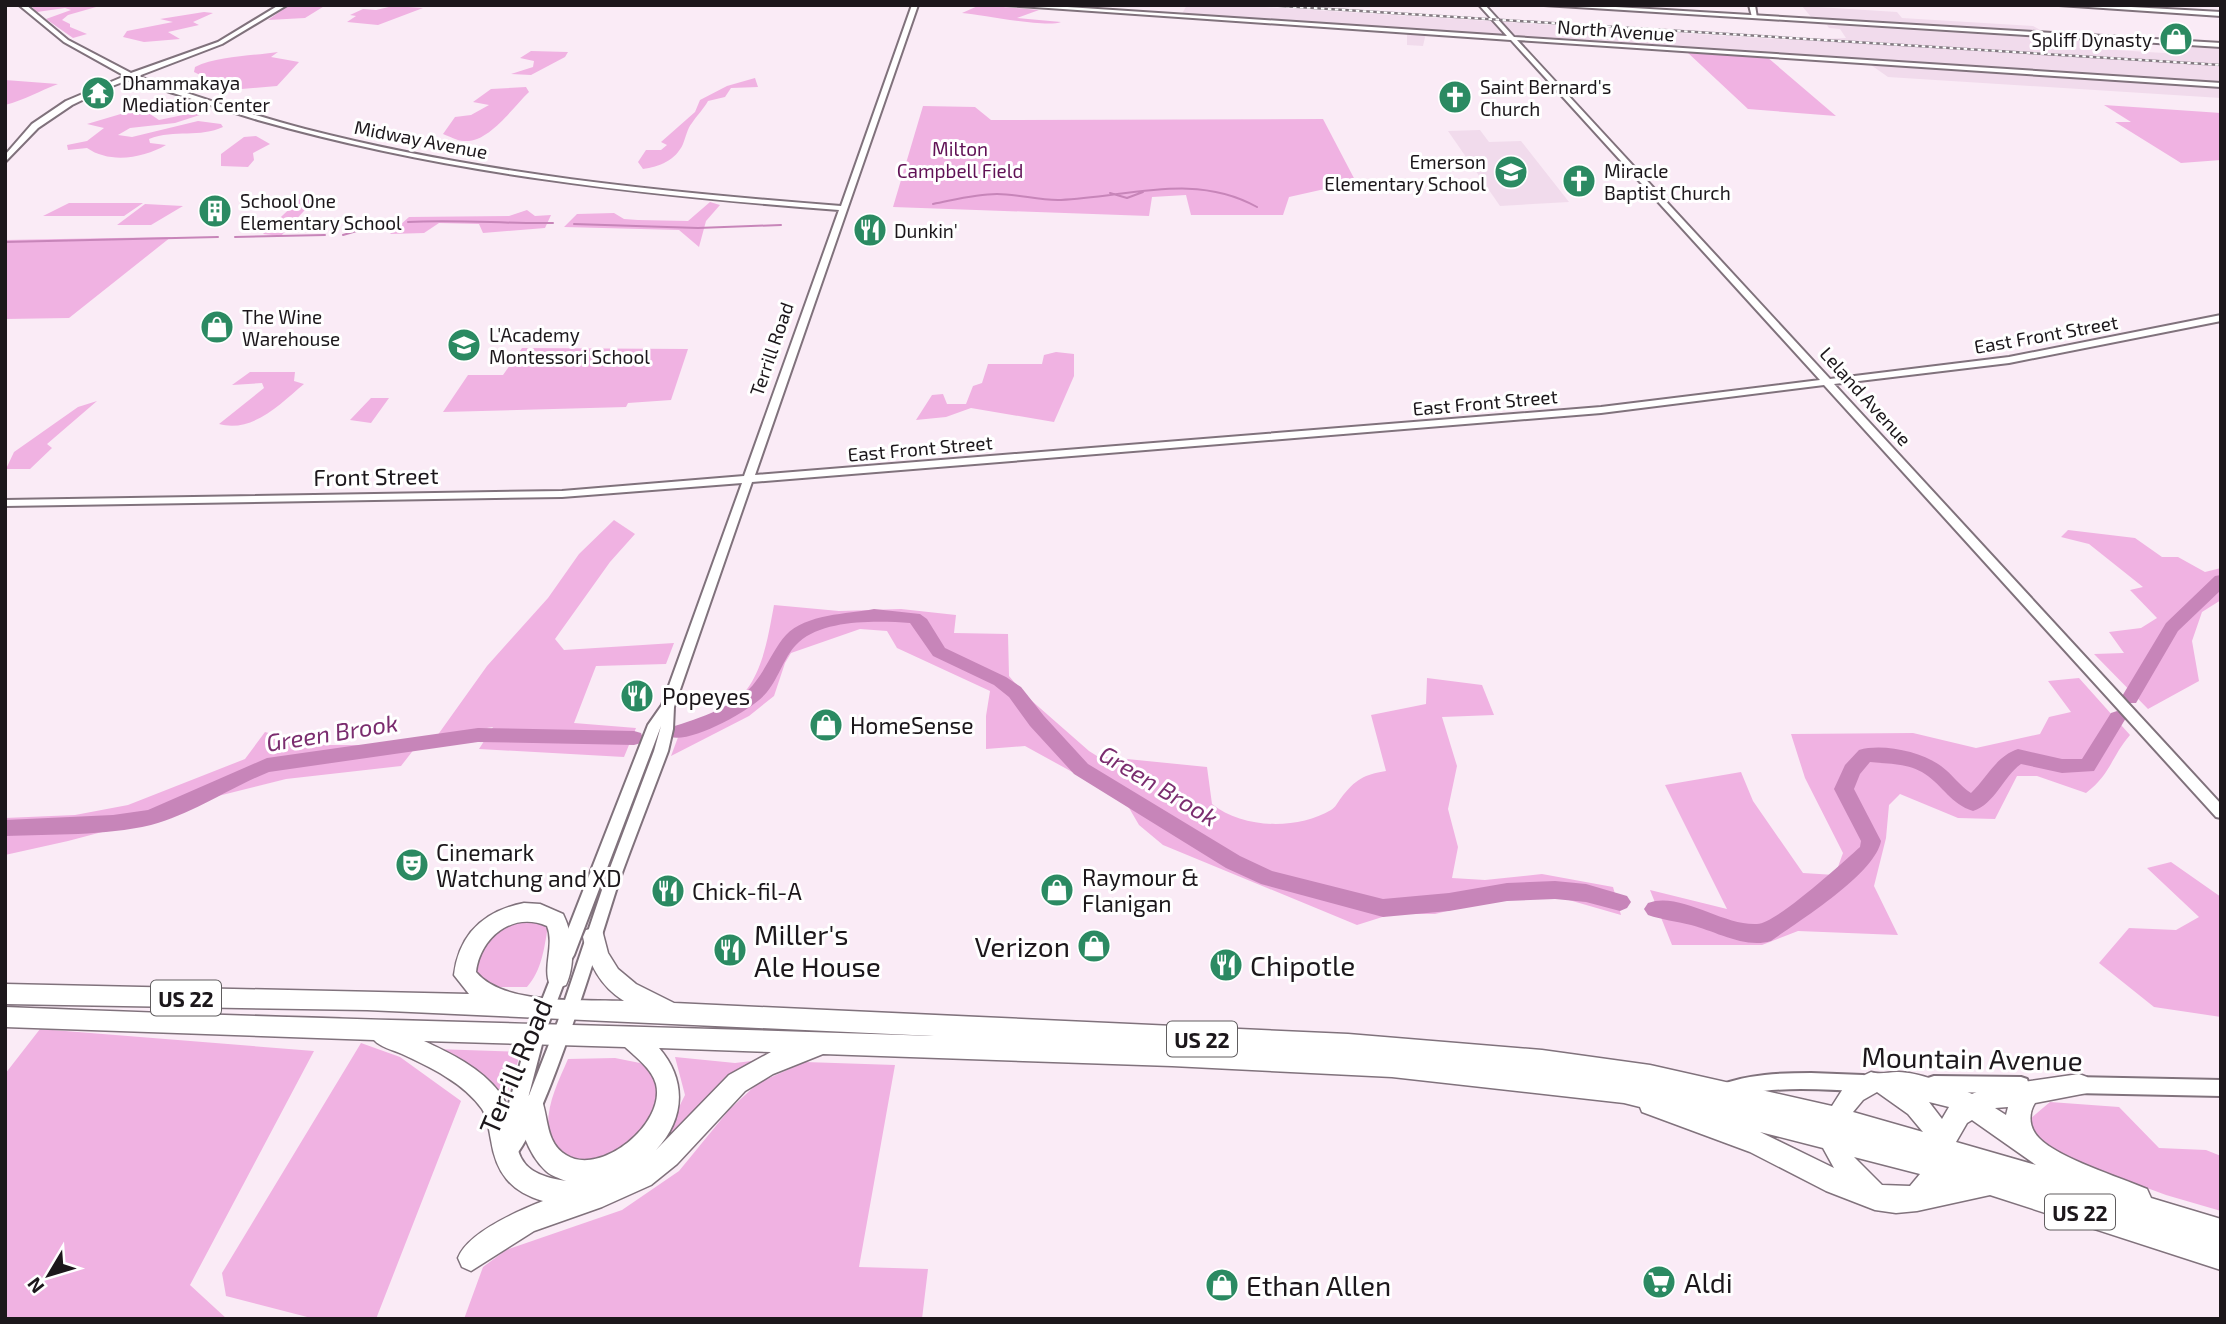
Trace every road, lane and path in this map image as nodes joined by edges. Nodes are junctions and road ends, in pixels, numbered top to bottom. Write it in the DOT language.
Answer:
graph roads {
  1 [pos="22,5"];
  2 [pos="284,5"];
  3 [pos="915,5"];
  4 [pos="1009,5"];
  5 [pos="1482,5"];
  6 [pos="1547,5"];
  7 [pos="1752,5"];
  8 [pos="2062,5"];
  9 [pos="2221,14"];
  10 [pos="1755,17"];
  11 [pos="1513,39"];
  12 [pos="2221,46"];
  13 [pos="131,76"];
  14 [pos="2221,85"];
  15 [pos="5,160"];
  16 [pos="843,208"];
  17 [pos="2221,318"];
  18 [pos="1828,383"];
  19 [pos="748,479"];
  20 [pos="5,503"];
  21 [pos="668,706"];
  22 [pos="662,748"];
  23 [pos="2221,813"];
  24 [pos="594,937"];
  25 [pos="558,978"];
  26 [pos="5,994"];
  27 [pos="518,1006"];
  28 [pos="545,1008"];
  29 [pos="569,1009"];
  30 [pos="676,1014"];
  31 [pos="5,1017"];
  32 [pos="364,1030"];
  33 [pos="548,1033"];
  34 [pos="631,1037"];
  35 [pos="822,1043"];
  36 [pos="1884,1083"];
  37 [pos="2079,1085"];
  38 [pos="2221,1088"];
  39 [pos="1725,1091"];
  40 [pos="2029,1091"];
  41 [pos="1624,1092"];
  42 [pos="532,1106"];
  43 [pos="1971,1106"];
  44 [pos="1834,1128"];
  45 [pos="2029,1146"];
  46 [pos="506,1156"];
  47 [pos="1939,1156"];
  48 [pos="1993,1184"];
  49 [pos="603,1195"];
  50 [pos="1879,1197"];
  51 [pos="1917,1198"];
  52 [pos="2221,1231"];
  53 [pos="2221,1257"];
  54 [pos="471,1258"];
  1 -- 13 [label="main road, Midway Avenue"];
  2 -- 13 [label="main road"];
  3 -- 16 [label="street, Terrill Road"];
  4 -- 11 [label="street, North Avenue"];
  5 -- 11 [label="street, Leland Avenue"];
  6 -- 10 [label="main road"];
  7 -- 10 [label="street"];
  8 -- 9 [label="street"];
  10 -- 12 [label="main road"];
  11 -- 14 [label="street, North Avenue"];
  11 -- 18 [label="street, Leland Avenue"];
  13 -- 15 [label="main road"];
  13 -- 16 [label="street, Midway Avenue"];
  16 -- 19 [label="street, Terrill Road"];
  17 -- 18 [label="street, East Front Street"];
  18 -- 19 [label="street, East Front Street"];
  18 -- 23 [label="street, Leland Avenue"];
  19 -- 20 [label="street, Front Street"];
  19 -- 21 [label="street, Terrill Road"];
  21 -- 22 [label="street, Terrill Road"];
  21 -- 25 [label="street, Terrill Road"];
  22 -- 24 [label="street, Terrill Road"];
  24 -- 29 [label="street, Terrill Road"];
  24 -- 30 [label="highway"];
  25 -- 27 [label="highway"];
  25 -- 28 [label="street, Terrill Road"];
  26 -- 27 [label="highway, US 22"];
  27 -- 28 [label="highway, US 22"];
  28 -- 29 [label="highway, US 22"];
  28 -- 33 [label="street, Terrill Road"];
  29 -- 30 [label="highway, US 22"];
  29 -- 33 [label="street, Terrill Road"];
  30 -- 39 [label="highway, US 22"];
  31 -- 32 [label="highway, US 22"];
  32 -- 33 [label="highway, US 22"];
  32 -- 46 [label="highway"];
  33 -- 34 [label="highway, US 22"];
  33 -- 42 [label="street, Terrill Road"];
  33 -- 46 [label="street, Terrill Road"];
  34 -- 35 [label="highway, US 22"];
  34 -- 42 [label="highway"];
  35 -- 41 [label="highway, US 22"];
  35 -- 49 [label="highway"];
  36 -- 37 [label="street, Mountain Avenue"];
  36 -- 39 [label="street, Mountain Avenue"];
  36 -- 43 [label="highway"];
  36 -- 44 [label="highway"];
  36 -- 47 [label="highway"];
  37 -- 38 [label="street, Mountain Avenue"];
  37 -- 40 [label="highway"];
  39 -- 44 [label="highway, US 22"];
  40 -- 43 [label="highway"];
  40 -- 45 [label="highway"];
  41 -- 44 [label="highway, US 22"];
  41 -- 50 [label="highway"];
  42 -- 46 [label="street, Terrill Road"];
  43 -- 45 [label="highway"];
  43 -- 47 [label="highway"];
  44 -- 47 [label="highway, US 22"];
  44 -- 50 [label="highway"];
  45 -- 52 [label="highway"];
  46 -- 49 [label="highway"];
  47 -- 48 [label="highway, US 22"];
  47 -- 51 [label="highway"];
  47 -- 52 [label="highway, US 22"];
  48 -- 51 [label="highway"];
  48 -- 53 [label="highway, US 22"];
  49 -- 54 [label="highway"];
  50 -- 51 [label="highway"];
}
